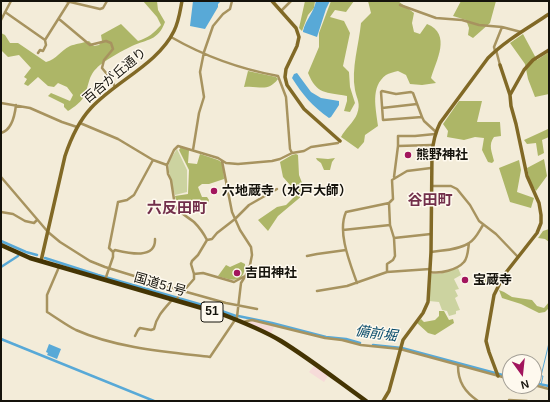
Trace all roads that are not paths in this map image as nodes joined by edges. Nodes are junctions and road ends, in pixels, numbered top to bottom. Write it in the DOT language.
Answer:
graph roads {
  1 [pos="68,1"];
  2 [pos="107,1"];
  3 [pos="182,1"];
  4 [pos="232,1"];
  5 [pos="272,1"];
  6 [pos="292,1"];
  7 [pos="10,2"];
  8 [pos="75,2"];
  9 [pos="400,5"];
  10 [pos="281,11"];
  11 [pos="5,12"];
  12 [pos="549,14"];
  13 [pos="59,19"];
  14 [pos="1,20"];
  15 [pos="502,27"];
  16 [pos="522,32"];
  17 [pos="171,37"];
  18 [pos="45,40"];
  19 [pos="495,50"];
  20 [pos="549,50"];
  21 [pos="204,52"];
  22 [pos="38,53"];
  23 [pos="500,65"];
  24 [pos="115,87"];
  25 [pos="510,95"];
  26 [pos="1,103"];
  27 [pos="417,104"];
  28 [pos="16,105"];
  29 [pos="382,108"];
  30 [pos="422,117"];
  31 [pos="80,123"];
  32 [pos="77,127"];
  33 [pos="1,133"];
  34 [pos="435,133"];
  35 [pos="339,142"];
  36 [pos="432,145"];
  37 [pos="398,146"];
  38 [pos="193,150"];
  39 [pos="292,153"];
  40 [pos="153,160"];
  41 [pos="222,161"];
  42 [pos="167,165"];
  43 [pos="431,168"];
  44 [pos="1,177"];
  45 [pos="394,178"];
  46 [pos="431,186"];
  47 [pos="277,189"];
  48 [pos="388,204"];
  49 [pos="1,212"];
  50 [pos="235,219"];
  51 [pos="37,220"];
  52 [pos="390,225"];
  53 [pos="483,225"];
  54 [pos="344,230"];
  55 [pos="48,232"];
  56 [pos="431,234"];
  57 [pos="394,238"];
  58 [pos="155,239"];
  59 [pos="207,240"];
  60 [pos="469,243"];
  61 [pos="1,245"];
  62 [pos="346,250"];
  63 [pos="113,252"];
  64 [pos="431,252"];
  65 [pos="307,256"];
  66 [pos="518,256"];
  67 [pos="41,261"];
  68 [pos="60,266"];
  69 [pos="109,268"];
  70 [pos="430,270"];
  71 [pos="388,272"];
  72 [pos="194,274"];
  73 [pos="246,276"];
  74 [pos="106,278"];
  75 [pos="357,283"];
  76 [pos="183,291"];
  77 [pos="317,291"];
  78 [pos="175,299"];
  79 [pos="238,306"];
  80 [pos="257,309"];
  81 [pos="235,319"];
  82 [pos="244,322"];
  83 [pos="135,336"];
  84 [pos="325,338"];
  85 [pos="322,342"];
  86 [pos="401,348"];
  87 [pos="458,366"];
  88 [pos="498,374"];
  89 [pos="502,376"];
  90 [pos="509,400"];
  91 [pos="366,401"];
  92 [pos="384,401"];
  93 [pos="478,401"];
  94 [pos="527,401"];
  1 -- 8 [label="street"];
  1 -- 13 [label="street"];
  2 -- 8 [label="street"];
  3 -- 17 [label="street, 百合が丘通り"];
  4 -- 21 [label="street"];
  5 -- 10 [label="street"];
  6 -- 10 [label="street"];
  7 -- 11 [label="street"];
  9 -- 15 [label="street"];
  10 -- 35 [label="street"];
  11 -- 14 [label="street"];
  11 -- 18 [label="street"];
  12 -- 16 [label="street"];
  13 -- 18 [label="street"];
  13 -- 24 [label="street"];
  15 -- 16 [label="street"];
  15 -- 19 [label="street"];
  16 -- 19 [label="street"];
  17 -- 21 [label="street"];
  17 -- 24 [label="street, 百合が丘通り"];
  18 -- 22 [label="street"];
  19 -- 23 [label="street"];
  19 -- 34 [label="street"];
  20 -- 25 [label="street"];
  21 -- 38 [label="street"];
  21 -- 39 [label="street"];
  23 -- 25 [label="street"];
  24 -- 31 [label="street, 百合が丘通り"];
  25 -- 66 [label="street"];
  26 -- 28 [label="street"];
  27 -- 29 [label="street"];
  27 -- 29 [label="street"];
  27 -- 30 [label="street"];
  28 -- 32 [label="street"];
  28 -- 33 [label="street"];
  29 -- 30 [label="street"];
  30 -- 34 [label="street"];
  31 -- 32 [label="street, 百合が丘通り"];
  31 -- 40 [label="street"];
  32 -- 55 [label="street, 百合が丘通り"];
  34 -- 36 [label="street"];
  34 -- 37 [label="street"];
  35 -- 39 [label="street"];
  36 -- 37 [label="street"];
  36 -- 43 [label="street"];
  37 -- 45 [label="street"];
  38 -- 41 [label="street"];
  38 -- 42 [label="street"];
  39 -- 41 [label="street"];
  40 -- 42 [label="street"];
  40 -- 63 [label="street"];
  41 -- 50 [label="street"];
  42 -- 59 [label="street"];
  43 -- 45 [label="street"];
  43 -- 46 [label="street"];
  44 -- 51 [label="street"];
  45 -- 48 [label="street"];
  46 -- 53 [label="street"];
  46 -- 56 [label="street"];
  47 -- 50 [label="street"];
  48 -- 52 [label="street"];
  48 -- 54 [label="street"];
  49 -- 51 [label="street"];
  50 -- 59 [label="street"];
  50 -- 73 [label="street"];
  51 -- 55 [label="street"];
  52 -- 54 [label="street"];
  52 -- 57 [label="street"];
  53 -- 60 [label="street"];
  53 -- 66 [label="street"];
  54 -- 62 [label="street"];
  55 -- 67 [label="street, 百合が丘通り"];
  55 -- 69 [label="street"];
  56 -- 57 [label="street"];
  56 -- 64 [label="street"];
  57 -- 71 [label="street"];
  58 -- 63 [label="street"];
  59 -- 72 [label="street"];
  60 -- 64 [label="street"];
  60 -- 70 [label="street"];
  61 -- 67 [label="highway, 国道51号 / 51"];
  62 -- 65 [label="street"];
  62 -- 75 [label="street"];
  63 -- 69 [label="street"];
  64 -- 70 [label="street"];
  66 -- 88 [label="street"];
  67 -- 68 [label="highway, 国道51号 / 51"];
  68 -- 74 [label="highway, 国道51号 / 51"];
  68 -- 81 [label="street"];
  69 -- 74 [label="street"];
  69 -- 76 [label="street"];
  70 -- 71 [label="street"];
  70 -- 86 [label="street"];
  71 -- 75 [label="street"];
  72 -- 73 [label="street"];
  72 -- 76 [label="street"];
  73 -- 79 [label="street"];
  74 -- 78 [label="highway, 国道51号 / 51"];
  75 -- 77 [label="street"];
  76 -- 78 [label="street"];
  76 -- 79 [label="street"];
  78 -- 81 [label="highway, 国道51号 / 51"];
  78 -- 83 [label="street"];
  79 -- 80 [label="street"];
  79 -- 81 [label="street"];
  81 -- 82 [label="highway, 国道51号 / 51"];
  82 -- 84 [label="street"];
  82 -- 91 [label="highway, 国道51号 / 51"];
  84 -- 85 [label="street"];
  84 -- 86 [label="street"];
  86 -- 87 [label="street"];
  86 -- 92 [label="street"];
  87 -- 88 [label="street"];
  87 -- 93 [label="street"];
  88 -- 89 [label="street"];
  90 -- 94 [label="street"];
}
